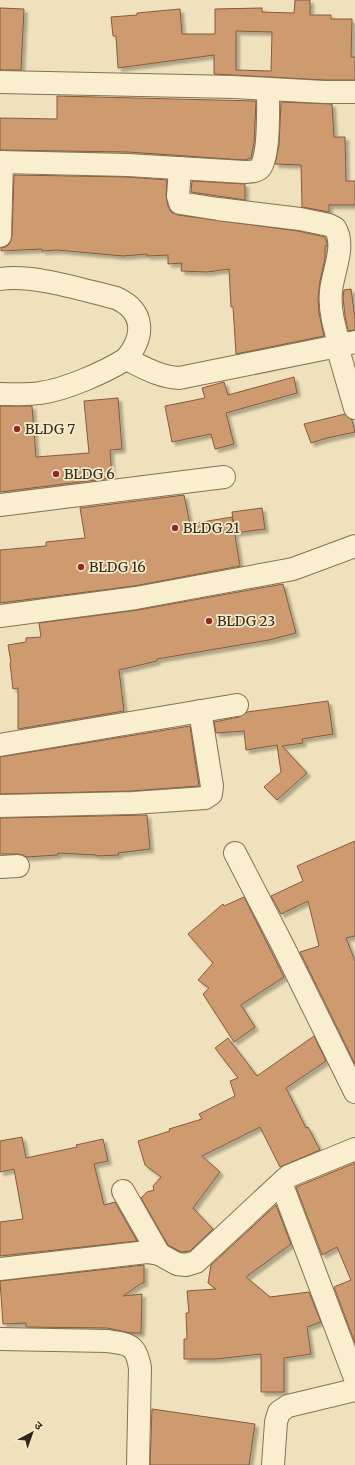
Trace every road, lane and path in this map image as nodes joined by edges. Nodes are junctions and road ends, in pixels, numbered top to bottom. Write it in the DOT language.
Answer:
graph roads {
  1 [pos="0,82"];
  2 [pos="268,89"];
  3 [pos="355,92"];
  4 [pos="1,162"];
  5 [pos="180,168"];
  6 [pos="0,236"];
  7 [pos="0,279"];
  8 [pos="344,344"];
  9 [pos="126,358"];
  10 [pos="0,394"];
  11 [pos="355,408"];
  12 [pos="224,477"];
  13 [pos="0,505"];
  14 [pos="355,546"];
  15 [pos="0,616"];
  16 [pos="237,705"];
  17 [pos="200,711"];
  18 [pos="0,745"];
  19 [pos="0,806"];
  20 [pos="234,853"];
  21 [pos="355,1092"];
  22 [pos="355,1149"];
  23 [pos="283,1181"];
  24 [pos="123,1191"];
  25 [pos="159,1254"];
  26 [pos="0,1269"];
  27 [pos="0,1339"];
  28 [pos="355,1378"];
  29 [pos="355,1390"];
  30 [pos="138,1465"];
  31 [pos="273,1465"];
  1 -- 2 [label="street"];
  2 -- 3 [label="street"];
  2 -- 5 [label="street"];
  4 -- 5 [label="street"];
  4 -- 6 [label="street"];
  5 -- 8 [label="street"];
  7 -- 9 [label="street"];
  8 -- 9 [label="street"];
  8 -- 11 [label="street"];
  9 -- 10 [label="street"];
  12 -- 13 [label="street"];
  14 -- 15 [label="street"];
  16 -- 17 [label="street"];
  17 -- 18 [label="street"];
  17 -- 19 [label="street"];
  20 -- 21 [label="street"];
  22 -- 23 [label="street"];
  23 -- 25 [label="street"];
  23 -- 28 [label="street"];
  24 -- 25 [label="street"];
  25 -- 26 [label="street"];
  27 -- 30 [label="street"];
  29 -- 31 [label="street"];
}
